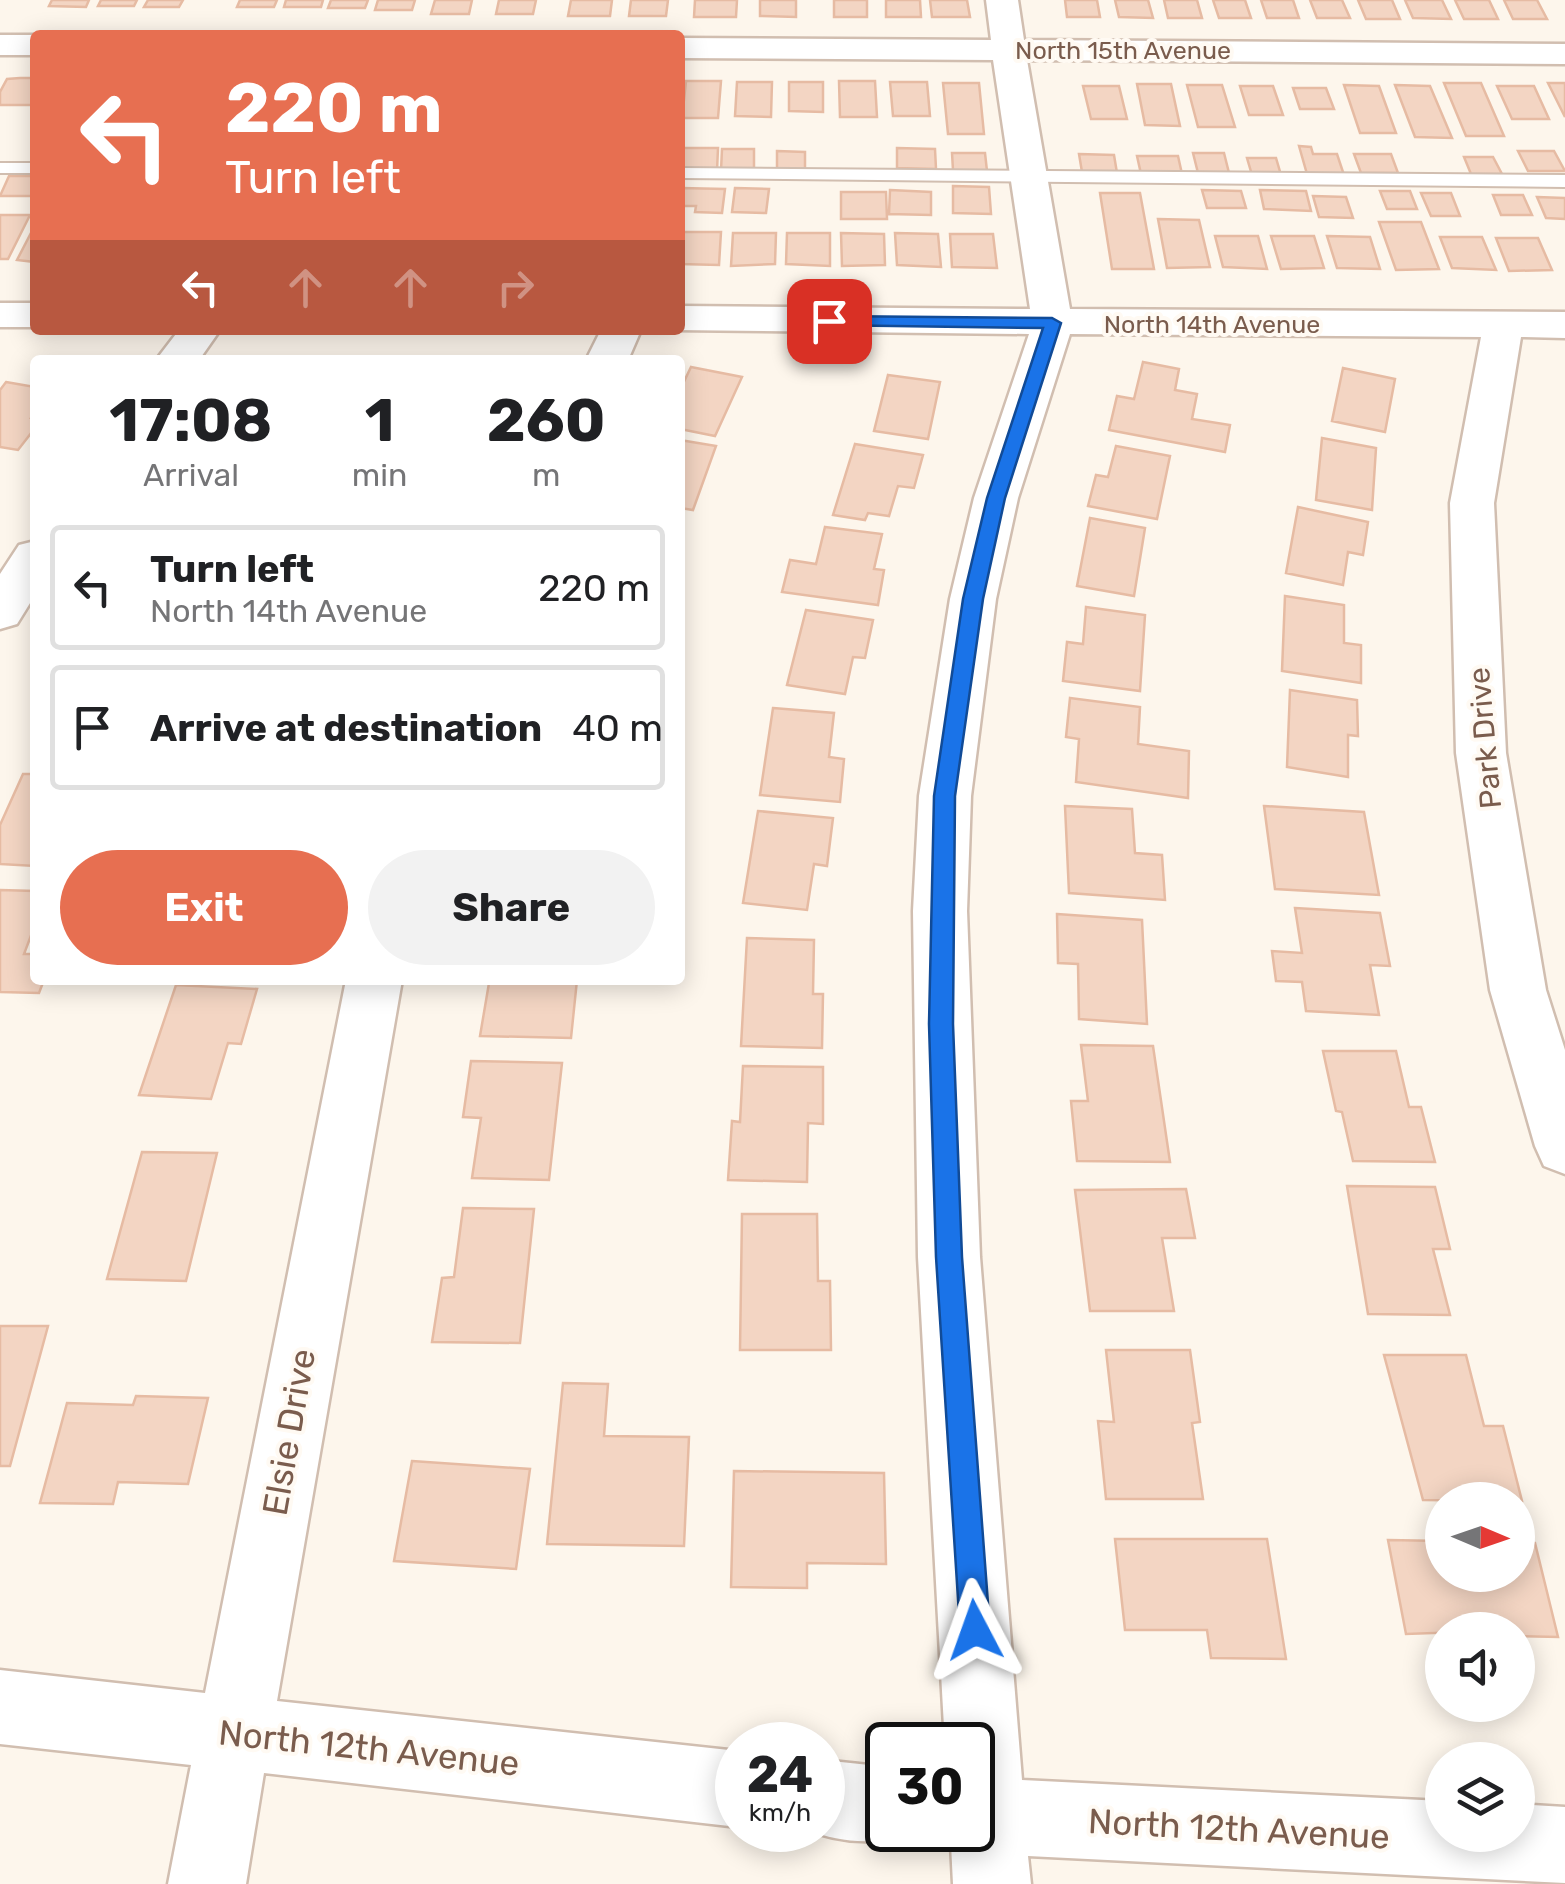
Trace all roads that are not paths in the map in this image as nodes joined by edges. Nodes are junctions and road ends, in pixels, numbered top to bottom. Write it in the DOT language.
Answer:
graph roads {
  1 [pos="1002,0"];
  2 [pos="0,45"];
  3 [pos="30,45"];
  4 [pos="685,48"];
  5 [pos="1009,49"];
  6 [pos="1565,54"];
  7 [pos="0,168"];
  8 [pos="30,168"];
  9 [pos="685,174"];
  10 [pos="1026,176"];
  11 [pos="1565,181"];
  12 [pos="0,315"];
  13 [pos="30,315"];
  14 [pos="685,320"];
  15 [pos="1052,323"];
  16 [pos="1503,325"];
  17 [pos="1565,325"];
  18 [pos="196,335"];
  19 [pos="181,355"];
  20 [pos="30,564"];
  21 [pos="0,612"];
  22 [pos="373,985"];
  23 [pos="1565,1146"];
  24 [pos="0,1707"];
  25 [pos="977,1722"];
  26 [pos="235,1733"];
  27 [pos="715,1785"];
  28 [pos="995,1838"];
  29 [pos="1565,1845"];
  30 [pos="207,1884"];
  1 -- 5 [label="street"];
  2 -- 3 [label="street"];
  4 -- 5 [label="street, North 15th Avenue"];
  5 -- 6 [label="street, North 15th Avenue"];
  5 -- 10 [label="street"];
  7 -- 8 [label="lane"];
  9 -- 10 [label="lane"];
  10 -- 11 [label="lane"];
  10 -- 15 [label="street"];
  12 -- 13 [label="street"];
  14 -- 15 [label="street, North 14th Avenue"];
  15 -- 16 [label="street, North 14th Avenue"];
  15 -- 25 [label="street"];
  16 -- 17 [label="street, North 14th Avenue"];
  16 -- 23 [label="street, Park Drive"];
  18 -- 19 [label="street"];
  20 -- 21 [label="street"];
  22 -- 26 [label="street, Elsie Drive"];
  24 -- 26 [label="street, North 12th Avenue"];
  26 -- 27 [label="street, North 12th Avenue"];
  26 -- 30 [label="street, Elsie Drive"];
  28 -- 29 [label="street, North 12th Avenue"];
}
